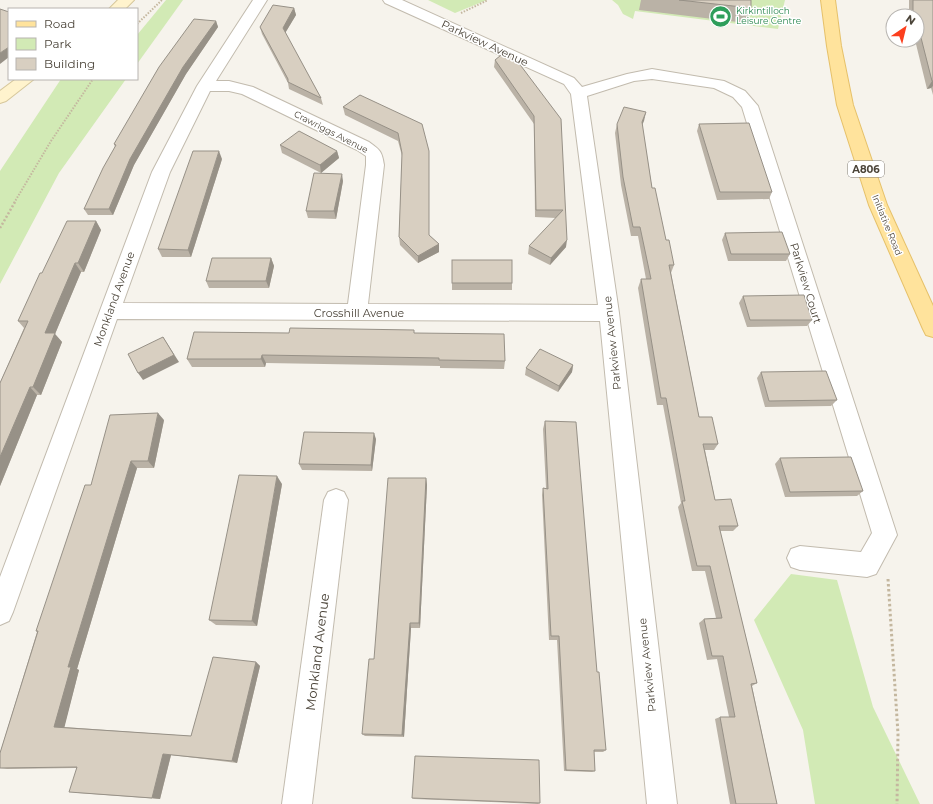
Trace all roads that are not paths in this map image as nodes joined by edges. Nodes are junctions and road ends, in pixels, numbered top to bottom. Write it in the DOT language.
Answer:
graph roads {
  1 [pos="127,0"];
  2 [pos="260,0"];
  3 [pos="390,0"];
  4 [pos="828,0"];
  5 [pos="117,8"];
  6 [pos="25,80"];
  7 [pos="205,86"];
  8 [pos="579,93"];
  9 [pos="0,98"];
  10 [pos="109,311"];
  11 [pos="357,313"];
  12 [pos="609,313"];
  13 [pos="933,329"];
  14 [pos="336,500"];
  15 [pos="800,558"];
  16 [pos="0,612"];
  17 [pos="297,804"];
  18 [pos="662,804"];
  1 -- 5 [label="main road"];
  2 -- 7 [label="street, Monkland Avenue"];
  3 -- 8 [label="street, Parkview Avenue"];
  4 -- 13 [label="main road, Initiative Road / A806"];
  6 -- 9 [label="main road"];
  7 -- 10 [label="street, Monkland Avenue"];
  7 -- 11 [label="street, Crawriggs Avenue"];
  8 -- 12 [label="street, Parkview Avenue"];
  8 -- 15 [label="street, Parkview Court"];
  10 -- 11 [label="street, Crosshill Avenue"];
  10 -- 16 [label="street, Monkland Avenue"];
  11 -- 12 [label="street, Crosshill Avenue"];
  12 -- 18 [label="street, Parkview Avenue"];
  14 -- 17 [label="street, Monkland Avenue"];
}
